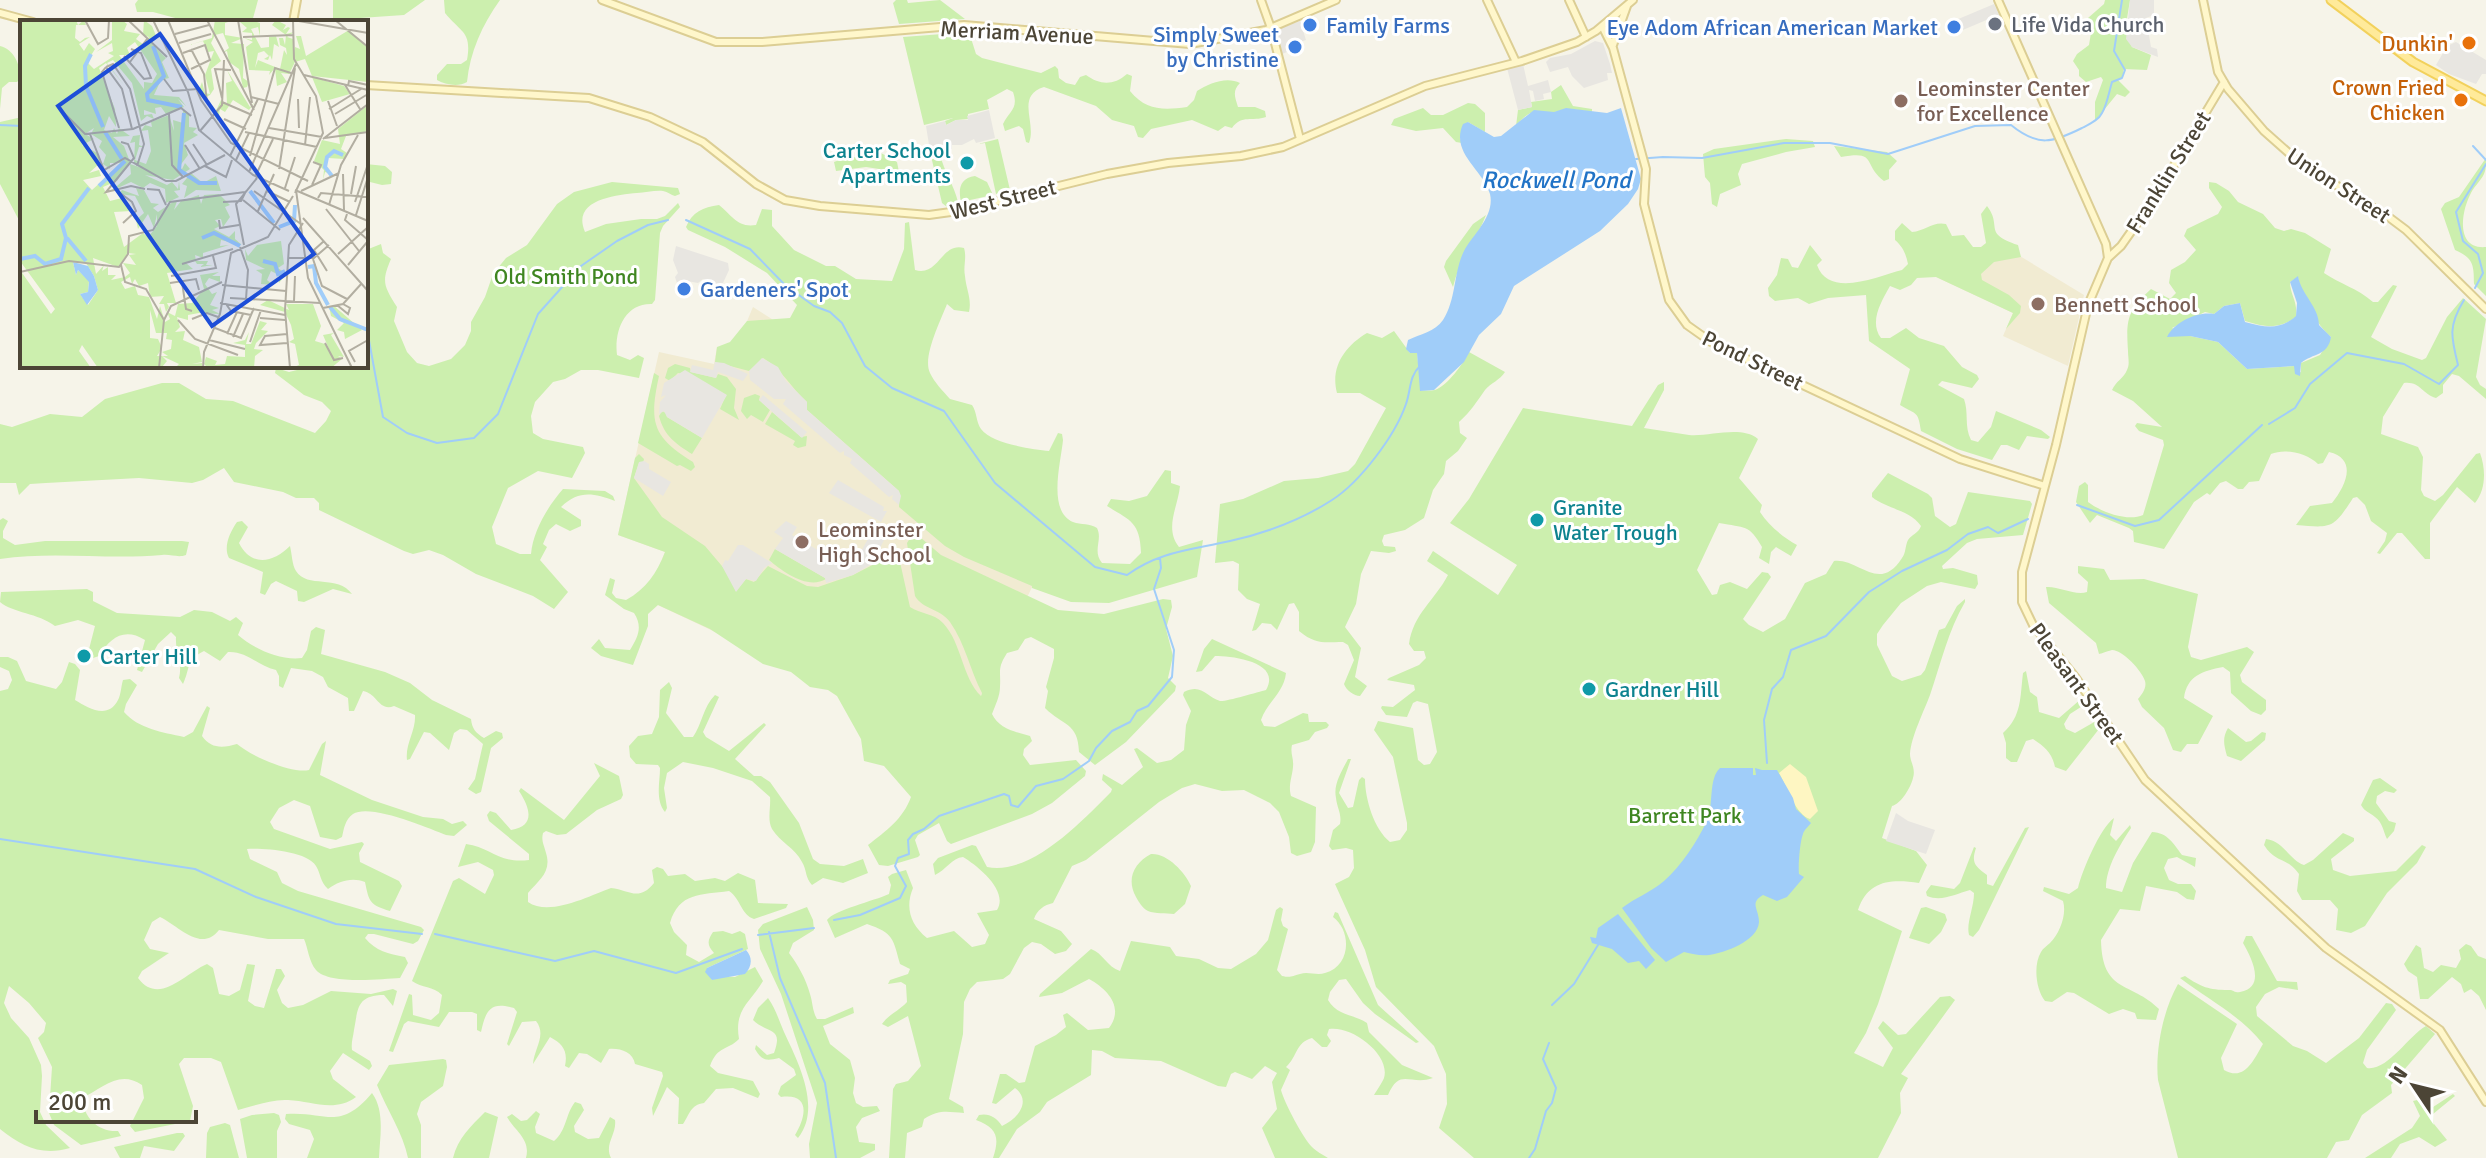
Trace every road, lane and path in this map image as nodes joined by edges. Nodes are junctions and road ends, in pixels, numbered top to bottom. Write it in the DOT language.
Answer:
graph roads {
  1 [pos="297,0"];
  2 [pos="602,0"];
  3 [pos="1261,0"];
  4 [pos="1336,0"];
  5 [pos="1487,0"];
  6 [pos="1569,0"];
  7 [pos="1998,0"];
  8 [pos="2203,0"];
  9 [pos="2331,0"];
  10 [pos="1630,2"];
  11 [pos="0,13"];
  12 [pos="26,20"];
  13 [pos="293,20"];
  14 [pos="1602,26"];
  15 [pos="1271,28"];
  16 [pos="1586,37"];
  17 [pos="1613,48"];
  18 [pos="1516,62"];
  19 [pos="2224,82"];
  20 [pos="368,85"];
  21 [pos="2486,101"];
  22 [pos="1300,139"];
  23 [pos="2108,258"];
  24 [pos="2486,309"];
  25 [pos="2045,486"];
  26 [pos="2486,1102"];
  1 -- 13 [label="street"];
  2 -- 15 [label="street, Merriam Avenue"];
  3 -- 15 [label="street"];
  4 -- 15 [label="street, Merriam Avenue"];
  5 -- 18 [label="street"];
  6 -- 16 [label="street"];
  7 -- 23 [label="street"];
  8 -- 19 [label="street, Union Street"];
  9 -- 21 [label="main road"];
  10 -- 14 [label="street, West Street"];
  10 -- 17 [label="street"];
  11 -- 12 [label="street"];
  14 -- 16 [label="street, West Street"];
  14 -- 17 [label="street, Pond Street"];
  15 -- 22 [label="street"];
  16 -- 18 [label="street, West Street"];
  17 -- 25 [label="street, Pond Street"];
  18 -- 22 [label="street, West Street"];
  19 -- 23 [label="street, Franklin Street"];
  19 -- 24 [label="street, Union Street"];
  20 -- 22 [label="street, West Street"];
  23 -- 25 [label="street, Pleasant Street"];
  25 -- 26 [label="street, Pleasant Street"];
}
